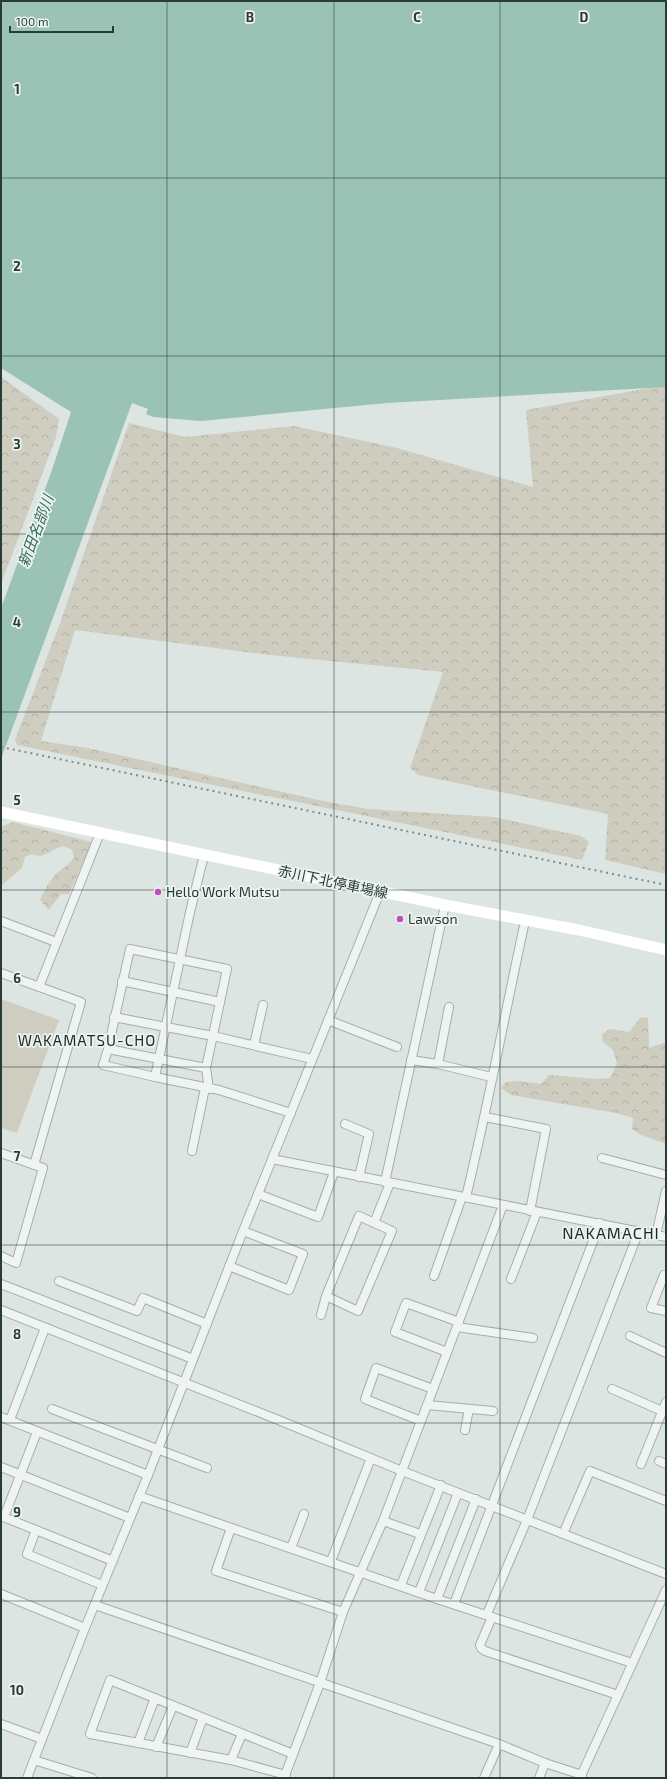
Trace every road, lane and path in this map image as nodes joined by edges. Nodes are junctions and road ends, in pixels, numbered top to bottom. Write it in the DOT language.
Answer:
graph roads {
  1 [pos="1,812"];
  2 [pos="100,833"];
  3 [pos="204,855"];
  4 [pos="380,892"];
  5 [pos="445,906"];
  6 [pos="525,920"];
  7 [pos="1,921"];
  8 [pos="56,942"];
  9 [pos="666,950"];
  10 [pos="180,959"];
  11 [pos="1,973"];
  12 [pos="122,981"];
  13 [pos="39,987"];
  14 [pos="173,992"];
  15 [pos="220,1002"];
  16 [pos="263,1005"];
  17 [pos="449,1007"];
  18 [pos="114,1017"];
  19 [pos="328,1020"];
  20 [pos="165,1027"];
  21 [pos="213,1036"];
  22 [pos="254,1046"];
  23 [pos="397,1047"];
  24 [pos="108,1049"];
  25 [pos="159,1058"];
  26 [pos="312,1059"];
  27 [pos="411,1060"];
  28 [pos="438,1064"];
  29 [pos="206,1068"];
  30 [pos="155,1077"];
  31 [pos="492,1077"];
  32 [pos="207,1089"];
  33 [pos="291,1113"];
  34 [pos="485,1117"];
  35 [pos="345,1124"];
  36 [pos="192,1151"];
  37 [pos="1,1153"];
  38 [pos="602,1158"];
  39 [pos="272,1159"];
  40 [pos="34,1164"];
  41 [pos="334,1172"];
  42 [pos="666,1175"];
  43 [pos="359,1177"];
  44 [pos="388,1182"];
  45 [pos="666,1191"];
  46 [pos="258,1194"];
  47 [pos="464,1197"];
  48 [pos="503,1205"];
  49 [pos="534,1211"];
  50 [pos="600,1222"];
  51 [pos="374,1223"];
  52 [pos="639,1231"];
  53 [pos="243,1232"];
  54 [pos="656,1235"];
  55 [pos="666,1237"];
  56 [pos="1,1256"];
  57 [pos="229,1266"];
  58 [pos="434,1276"];
  59 [pos="666,1276"];
  60 [pos="511,1279"];
  61 [pos="59,1281"];
  62 [pos="1,1284"];
  63 [pos="326,1296"];
  64 [pos="1,1310"];
  65 [pos="666,1311"];
  66 [pos="321,1315"];
  67 [pos="207,1324"];
  68 [pos="458,1324"];
  69 [pos="45,1328"];
  70 [pos="630,1336"];
  71 [pos="533,1338"];
  72 [pos="447,1352"];
  73 [pos="666,1353"];
  74 [pos="193,1359"];
  75 [pos="184,1383"];
  76 [pos="433,1389"];
  77 [pos="612,1389"];
  78 [pos="666,1402"];
  79 [pos="427,1404"];
  80 [pos="52,1409"];
  81 [pos="469,1409"];
  82 [pos="493,1411"];
  83 [pos="662,1411"];
  84 [pos="1,1417"];
  85 [pos="10,1420"];
  86 [pos="421,1421"];
  87 [pos="465,1430"];
  88 [pos="37,1432"];
  89 [pos="157,1449"];
  90 [pos="371,1458"];
  91 [pos="642,1464"];
  92 [pos="1,1468"];
  93 [pos="207,1468"];
  94 [pos="402,1471"];
  95 [pos="20,1475"];
  96 [pos="148,1475"];
  97 [pos="441,1485"];
  98 [pos="458,1493"];
  99 [pos="139,1496"];
  100 [pos="476,1499"];
  101 [pos="666,1501"];
  102 [pos="491,1505"];
  103 [pos="304,1514"];
  104 [pos="2,1516"];
  105 [pos="130,1518"];
  106 [pos="382,1520"];
  107 [pos="527,1520"];
  108 [pos="231,1528"];
  109 [pos="36,1530"];
  110 [pos="420,1534"];
  111 [pos="564,1534"];
  112 [pos="291,1548"];
  113 [pos="113,1561"];
  114 [pos="331,1561"];
  115 [pos="359,1572"];
  116 [pos="666,1574"];
  117 [pos="102,1585"];
  118 [pos="401,1585"];
  119 [pos="666,1590"];
  120 [pos="419,1592"];
  121 [pos="1,1594"];
  122 [pos="437,1599"];
  123 [pos="454,1604"];
  124 [pos="95,1605"];
  125 [pos="343,1612"];
  126 [pos="490,1616"];
  127 [pos="85,1628"];
  128 [pos="632,1663"];
  129 [pos="320,1683"];
  130 [pos="618,1695"];
  131 [pos="155,1698"];
  132 [pos="173,1706"];
  133 [pos="203,1718"];
  134 [pos="1,1724"];
  135 [pos="242,1734"];
  136 [pos="42,1739"];
  137 [pos="138,1743"];
  138 [pos="499,1744"];
  139 [pos="156,1747"];
  140 [pos="190,1753"];
  141 [pos="293,1754"];
  142 [pos="34,1760"];
  143 [pos="231,1760"];
  144 [pos="545,1763"];
  145 [pos="285,1776"];
  146 [pos="581,1776"];
  147 [pos="27,1778"];
  148 [pos="92,1778"];
  149 [pos="484,1778"];
  150 [pos="539,1778"];
  1 -- 2 [label="main road, 赤川下北停車場線"];
  2 -- 3 [label="main road, 赤川下北停車場線"];
  2 -- 8 [label="street"];
  3 -- 4 [label="main road, 赤川下北停車場線"];
  3 -- 10 [label="street"];
  4 -- 5 [label="main road, 赤川下北停車場線"];
  4 -- 19 [label="street"];
  5 -- 6 [label="main road, 赤川下北停車場線"];
  5 -- 27 [label="street"];
  6 -- 9 [label="main road, 赤川下北停車場線"];
  6 -- 31 [label="street"];
  7 -- 8 [label="street"];
  8 -- 13 [label="street"];
  10 -- 12 [label="street"];
  10 -- 14 [label="street"];
  10 -- 15 [label="street"];
  11 -- 13 [label="street"];
  12 -- 14 [label="street"];
  12 -- 18 [label="street"];
  13 -- 40 [label="street"];
  14 -- 15 [label="street"];
  14 -- 20 [label="street"];
  15 -- 21 [label="street"];
  16 -- 22 [label="street"];
  17 -- 28 [label="street"];
  18 -- 20 [label="street"];
  18 -- 24 [label="street"];
  19 -- 23 [label="street"];
  19 -- 26 [label="street"];
  20 -- 21 [label="street"];
  20 -- 25 [label="street"];
  21 -- 22 [label="street"];
  21 -- 29 [label="street"];
  22 -- 26 [label="street"];
  24 -- 25 [label="street"];
  24 -- 30 [label="street"];
  25 -- 29 [label="street"];
  25 -- 30 [label="street"];
  26 -- 33 [label="street"];
  27 -- 28 [label="street"];
  27 -- 44 [label="street"];
  28 -- 31 [label="street"];
  29 -- 32 [label="street"];
  30 -- 32 [label="street"];
  31 -- 34 [label="street"];
  32 -- 33 [label="street"];
  32 -- 36 [label="street"];
  33 -- 39 [label="street"];
  34 -- 47 [label="street"];
  34 -- 49 [label="street"];
  35 -- 43 [label="street"];
  37 -- 40 [label="street"];
  38 -- 42 [label="street"];
  39 -- 41 [label="street"];
  39 -- 46 [label="street"];
  40 -- 56 [label="street"];
  41 -- 43 [label="street"];
  41 -- 46 [label="street"];
  43 -- 44 [label="street"];
  44 -- 47 [label="street"];
  44 -- 51 [label="street"];
  45 -- 54 [label="street"];
  46 -- 53 [label="street"];
  47 -- 48 [label="street"];
  47 -- 58 [label="street"];
  48 -- 49 [label="street"];
  48 -- 68 [label="street"];
  49 -- 50 [label="street"];
  49 -- 60 [label="street"];
  50 -- 52 [label="street"];
  50 -- 102 [label="street"];
  51 -- 63 [label="street"];
  51 -- 63 [label="street"];
  52 -- 54 [label="street"];
  52 -- 107 [label="street"];
  53 -- 57 [label="street"];
  53 -- 57 [label="street"];
  54 -- 55 [label="street"];
  57 -- 67 [label="street"];
  59 -- 65 [label="street"];
  61 -- 67 [label="street"];
  62 -- 74 [label="street"];
  63 -- 66 [label="street"];
  64 -- 69 [label="street"];
  67 -- 74 [label="street"];
  68 -- 71 [label="street"];
  68 -- 72 [label="street"];
  68 -- 72 [label="street"];
  69 -- 75 [label="street"];
  69 -- 85 [label="street"];
  70 -- 73 [label="street"];
  72 -- 76 [label="street"];
  74 -- 75 [label="street"];
  75 -- 89 [label="street"];
  75 -- 90 [label="street"];
  76 -- 79 [label="street"];
  76 -- 86 [label="street"];
  77 -- 83 [label="street"];
  78 -- 83 [label="street"];
  79 -- 81 [label="street"];
  79 -- 86 [label="street"];
  80 -- 89 [label="street"];
  81 -- 82 [label="street"];
  81 -- 87 [label="street"];
  83 -- 91 [label="street"];
  84 -- 85 [label="street"];
  85 -- 88 [label="street"];
  86 -- 94 [label="street"];
  88 -- 95 [label="street"];
  88 -- 96 [label="street"];
  89 -- 93 [label="street"];
  89 -- 96 [label="street"];
  90 -- 94 [label="street"];
  90 -- 114 [label="street"];
  92 -- 95 [label="street"];
  94 -- 97 [label="street"];
  94 -- 106 [label="street"];
  95 -- 104 [label="street"];
  95 -- 105 [label="street"];
  96 -- 99 [label="street"];
  97 -- 98 [label="street"];
  97 -- 110 [label="street"];
  98 -- 100 [label="street"];
  98 -- 120 [label="street"];
  99 -- 105 [label="street"];
  99 -- 108 [label="street"];
  100 -- 102 [label="street"];
  100 -- 122 [label="street"];
  101 -- 111 [label="street"];
  102 -- 107 [label="street"];
  102 -- 123 [label="street"];
  103 -- 112 [label="street"];
  104 -- 109 [label="street"];
  105 -- 113 [label="street"];
  106 -- 110 [label="street"];
  106 -- 115 [label="street"];
  107 -- 111 [label="street"];
  107 -- 126 [label="street"];
  108 -- 112 [label="street"];
  108 -- 125 [label="street"];
  109 -- 113 [label="street"];
  109 -- 117 [label="street"];
  110 -- 118 [label="street"];
  111 -- 116 [label="street"];
  112 -- 114 [label="street"];
  113 -- 117 [label="street"];
  114 -- 115 [label="street"];
  115 -- 118 [label="street"];
  115 -- 125 [label="street"];
  117 -- 124 [label="street"];
  118 -- 120 [label="street"];
  119 -- 128 [label="street"];
  120 -- 122 [label="street"];
  121 -- 127 [label="street"];
  122 -- 123 [label="street"];
  123 -- 126 [label="street"];
  124 -- 127 [label="street"];
  124 -- 129 [label="street"];
  125 -- 129 [label="street"];
  126 -- 128 [label="street"];
  126 -- 130 [label="street"];
  127 -- 136 [label="street"];
  128 -- 130 [label="street"];
  129 -- 138 [label="street"];
  129 -- 141 [label="street"];
  130 -- 146 [label="street"];
  131 -- 132 [label="street"];
  131 -- 137 [label="street"];
  131 -- 137 [label="street"];
  132 -- 133 [label="street"];
  132 -- 139 [label="street"];
  133 -- 135 [label="street"];
  133 -- 140 [label="street"];
  134 -- 136 [label="street"];
  135 -- 141 [label="street"];
  135 -- 143 [label="street"];
  136 -- 142 [label="street"];
  137 -- 139 [label="street"];
  138 -- 144 [label="street"];
  138 -- 149 [label="street"];
  139 -- 140 [label="street"];
  140 -- 143 [label="street"];
  141 -- 145 [label="street"];
  142 -- 147 [label="street"];
  142 -- 148 [label="street"];
  143 -- 145 [label="street"];
  144 -- 146 [label="street"];
  144 -- 150 [label="street"];
}
